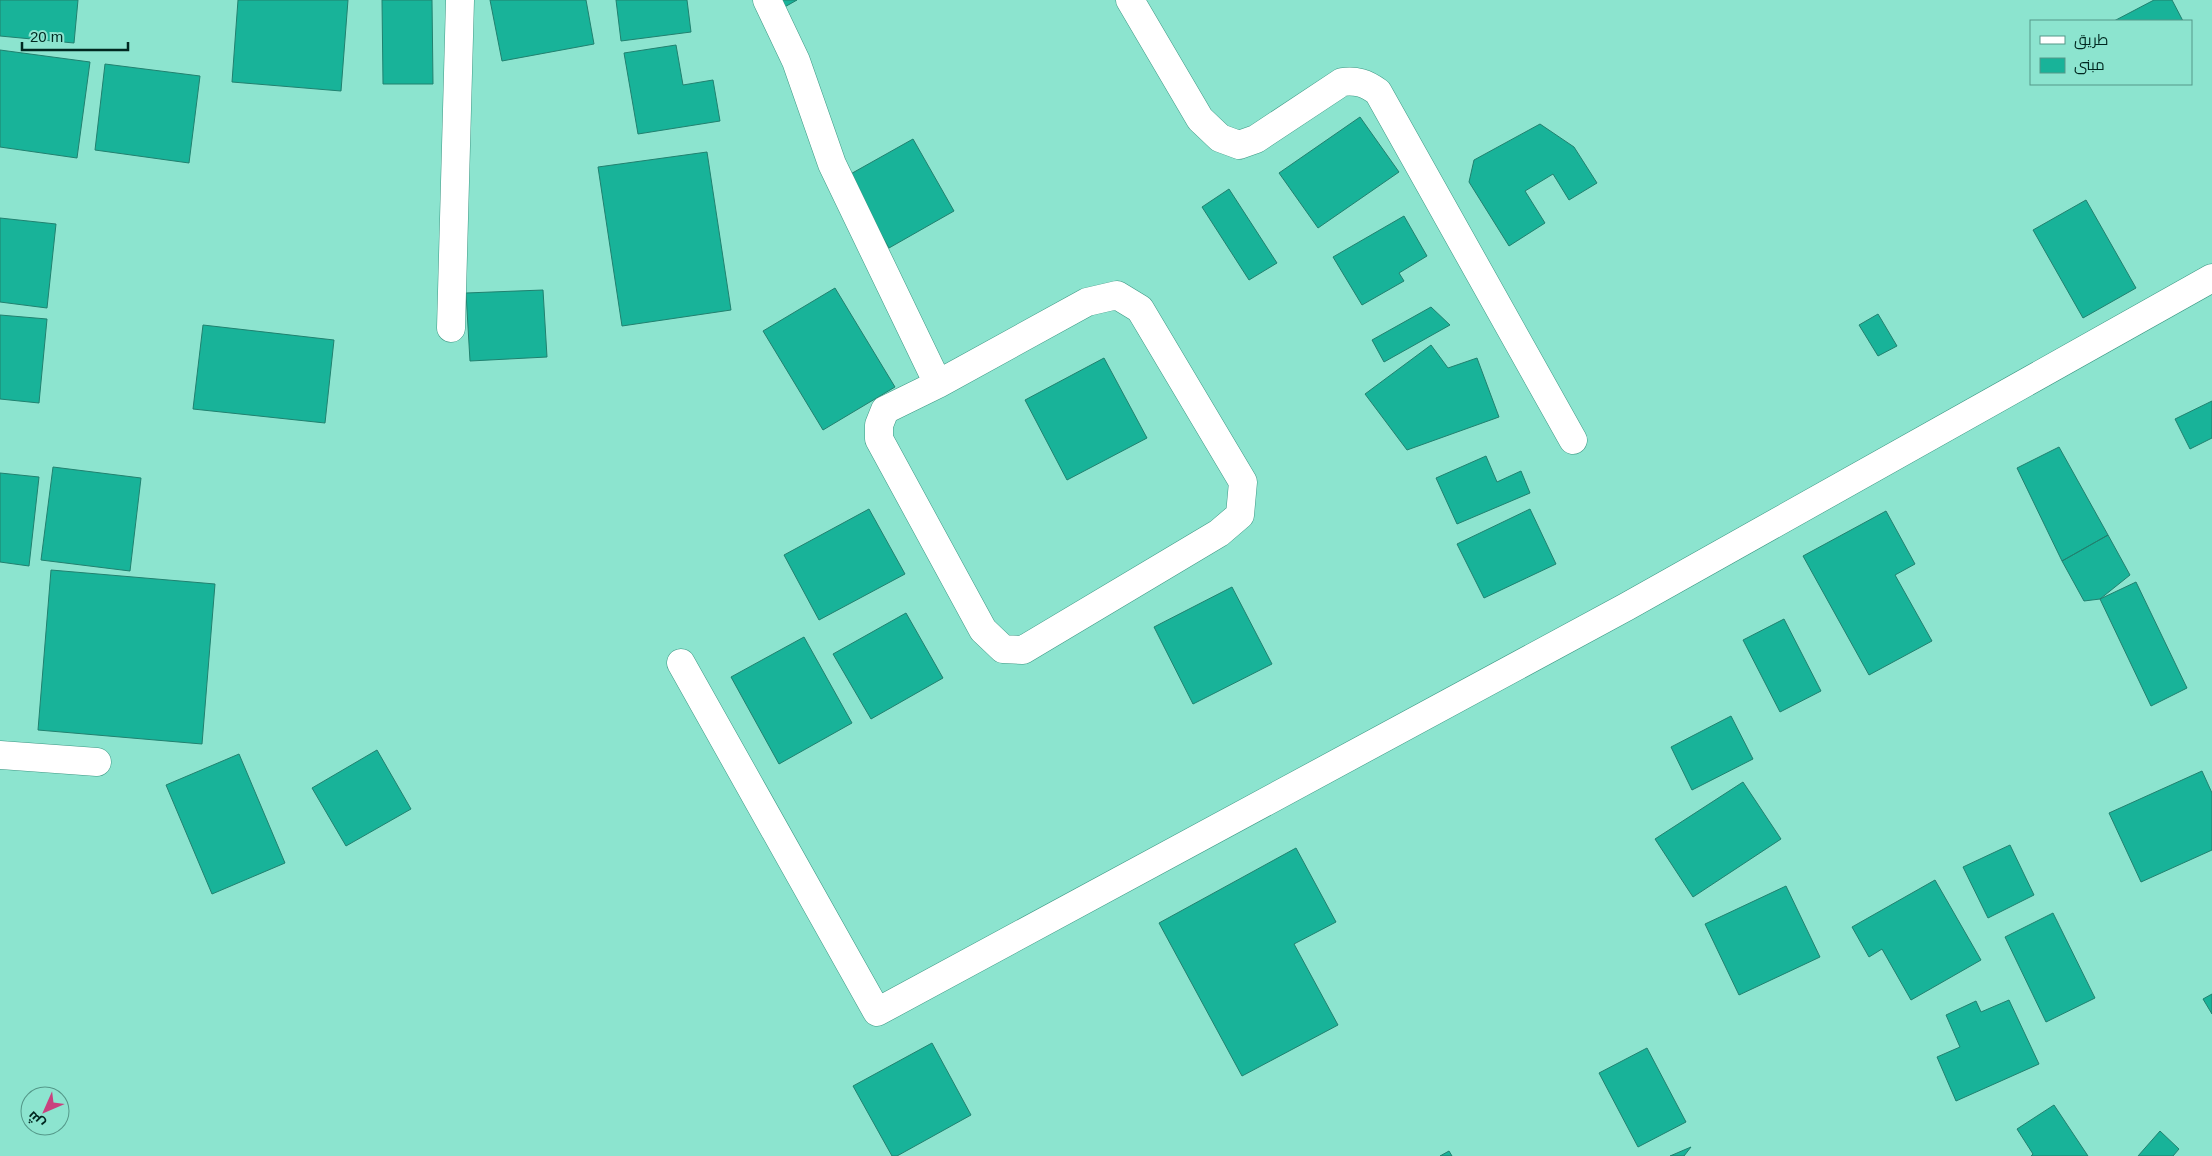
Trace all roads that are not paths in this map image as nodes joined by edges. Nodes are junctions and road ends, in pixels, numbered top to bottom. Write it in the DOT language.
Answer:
graph roads {
  1 [pos="460,0"];
  2 [pos="767,0"];
  3 [pos="1130,0"];
  4 [pos="2212,278"];
  5 [pos="451,328"];
  6 [pos="938,384"];
  7 [pos="1573,440"];
  8 [pos="681,663"];
  9 [pos="0,755"];
  10 [pos="97,762"];
  1 -- 5 [label="street"];
  2 -- 6 [label="street"];
  3 -- 7 [label="street"];
  4 -- 8 [label="street"];
  6 -- 6 [label="street"];
  9 -- 10 [label="street"];
}
